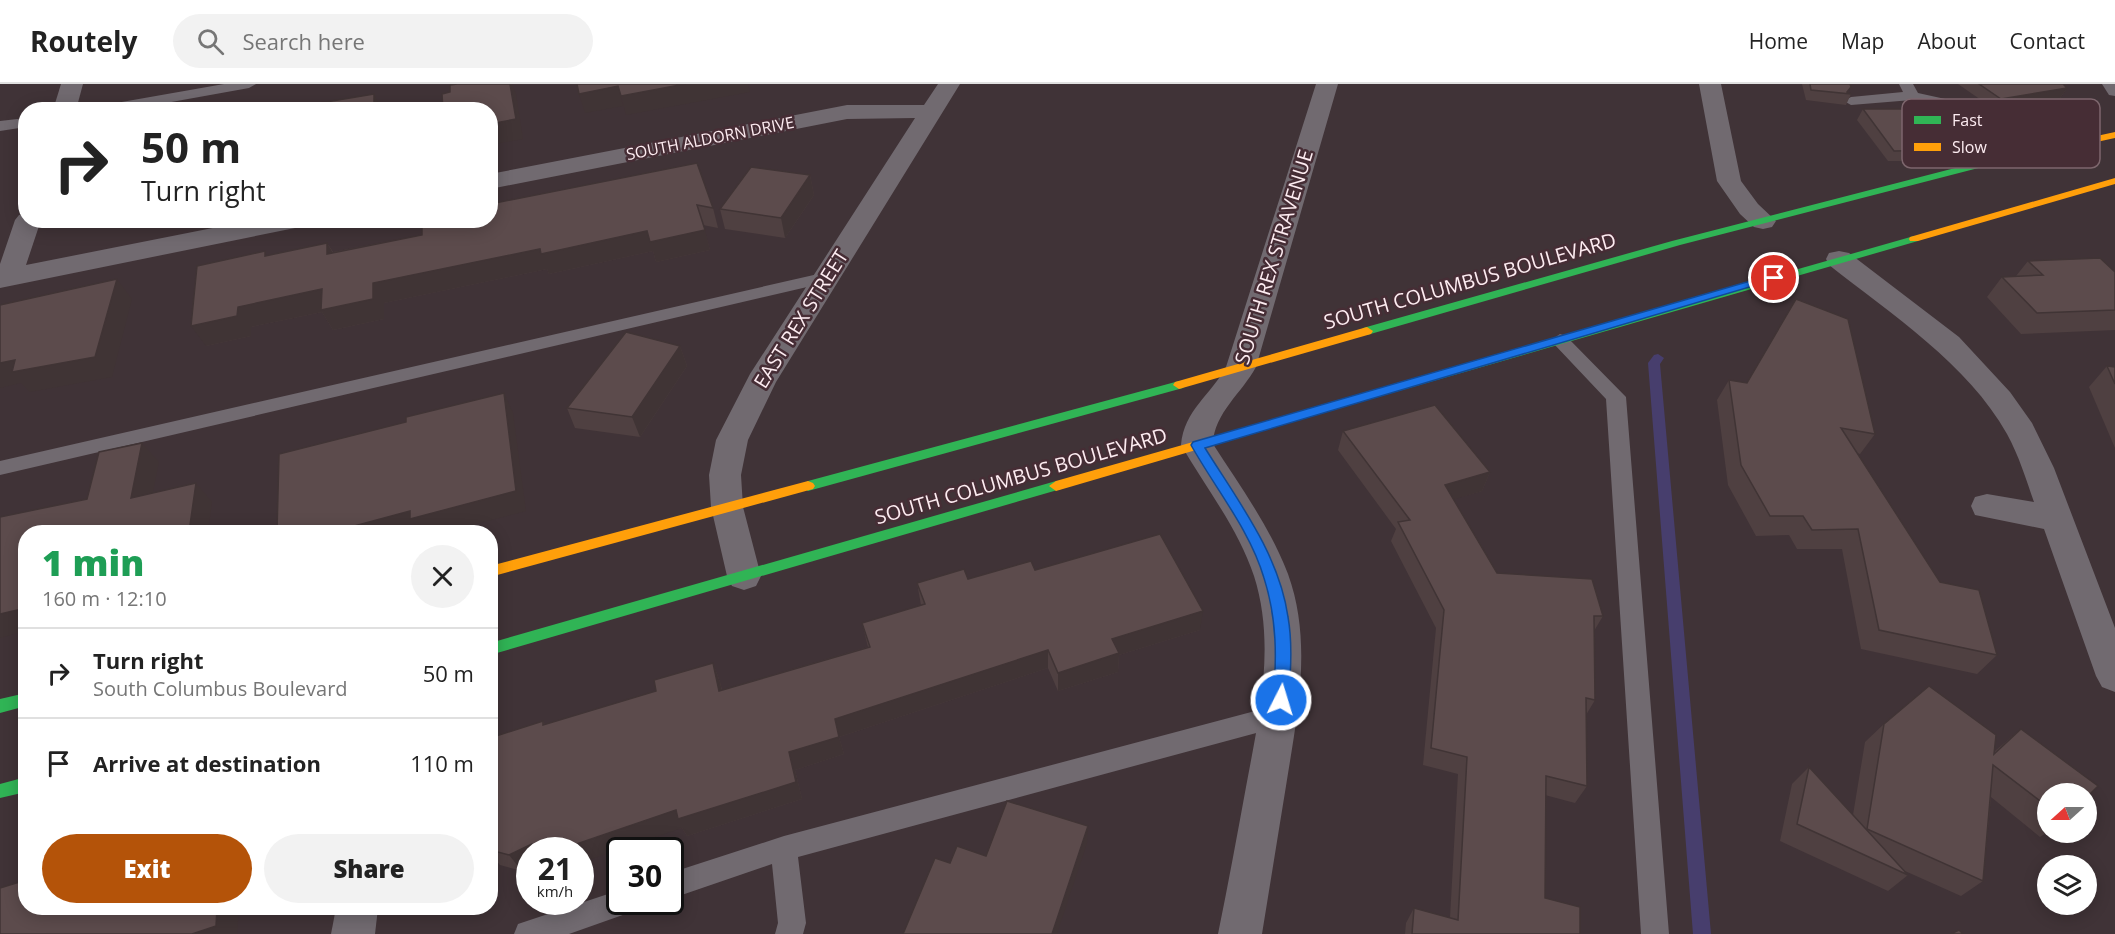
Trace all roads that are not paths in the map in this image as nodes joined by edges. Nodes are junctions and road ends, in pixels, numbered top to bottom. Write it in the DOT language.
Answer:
graph roads {
  1 [pos="72,84"];
  2 [pos="249,84"];
  3 [pos="949,84"];
  4 [pos="1327,84"];
  5 [pos="1710,84"];
  6 [pos="1909,90"];
  7 [pos="1940,99"];
  8 [pos="1851,101"];
  9 [pos="66,102"];
  10 [pos="145,102"];
  11 [pos="931,112"];
  12 [pos="18,123"];
  13 [pos="0,126"];
  14 [pos="2115,135"];
  15 [pos="2100,139"];
  16 [pos="1970,168"];
  17 [pos="498,180"];
  18 [pos="2115,181"];
  19 [pos="1763,221"];
  20 [pos="25,228"];
  21 [pos="255,228"];
  22 [pos="1839,259"];
  23 [pos="827,277"];
  24 [pos="5,278"];
  25 [pos="1560,340"];
  26 [pos="1241,367"];
  27 [pos="1197,445"];
  28 [pos="0,468"];
  29 [pos="1987,506"];
  30 [pos="727,507"];
  31 [pos="2057,519"];
  32 [pos="498,570"];
  33 [pos="744,576"];
  34 [pos="498,647"];
  35 [pos="2115,676"];
  36 [pos="18,701"];
  37 [pos="0,706"];
  38 [pos="1278,716"];
  39 [pos="18,786"];
  40 [pos="0,791"];
  41 [pos="784,848"];
  42 [pos="684,881"];
  43 [pos="606,908"];
  44 [pos="356,915"];
  45 [pos="353,934"];
  46 [pos="528,934"];
  47 [pos="789,934"];
  48 [pos="1240,934"];
  49 [pos="1655,934"];
  1 -- 9 [label="street"];
  2 -- 10 [label="lane"];
  3 -- 11 [label="street, EAST REX STREET"];
  4 -- 26 [label="street, SOUTH REX STRAVENUE"];
  5 -- 19 [label="street"];
  6 -- 7 [label="lane"];
  6 -- 8 [label="lane"];
  11 -- 17 [label="street, SOUTH ALDORN DRIVE"];
  11 -- 23 [label="street, EAST REX STREET"];
  12 -- 13 [label="lane"];
  14 -- 15 [label="street, SOUTH COLUMBUS BOULEVARD"];
  16 -- 19 [label="street, SOUTH COLUMBUS BOULEVARD"];
  18 -- 22 [label="street, SOUTH COLUMBUS BOULEVARD"];
  19 -- 26 [label="street, SOUTH COLUMBUS BOULEVARD"];
  20 -- 24 [label="street"];
  21 -- 24 [label="street"];
  22 -- 25 [label="street, SOUTH COLUMBUS BOULEVARD"];
  22 -- 31 [label="street"];
  23 -- 28 [label="lane"];
  23 -- 30 [label="street, EAST REX STREET"];
  25 -- 27 [label="street, SOUTH COLUMBUS BOULEVARD"];
  25 -- 49 [label="lane"];
  26 -- 27 [label="street, SOUTH REX STRAVENUE"];
  26 -- 30 [label="street, SOUTH COLUMBUS BOULEVARD"];
  27 -- 33 [label="street, SOUTH COLUMBUS BOULEVARD"];
  27 -- 38 [label="street"];
  29 -- 31 [label="street"];
  30 -- 32 [label="street, SOUTH COLUMBUS BOULEVARD"];
  30 -- 33 [label="street, EAST REX STREET"];
  31 -- 35 [label="street"];
  33 -- 34 [label="street, SOUTH COLUMBUS BOULEVARD"];
  36 -- 37 [label="street"];
  38 -- 41 [label="lane"];
  38 -- 48 [label="street"];
  39 -- 40 [label="street"];
  41 -- 42 [label="lane"];
  41 -- 47 [label="lane"];
  43 -- 46 [label="lane"];
  44 -- 45 [label="street"];
}
